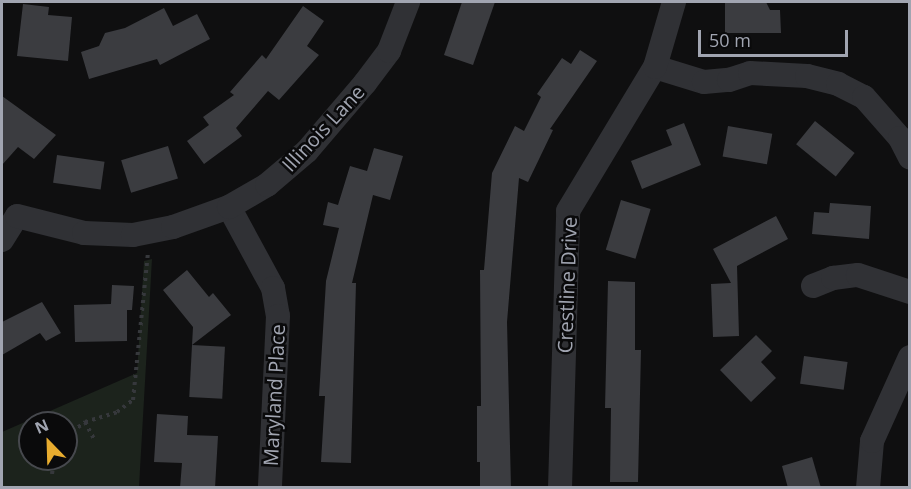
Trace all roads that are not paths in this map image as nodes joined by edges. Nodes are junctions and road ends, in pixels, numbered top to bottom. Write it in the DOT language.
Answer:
graph roads {
  1 [pos="408,2"];
  2 [pos="674,2"];
  3 [pos="655,67"];
  4 [pos="909,158"];
  5 [pos="229,207"];
  6 [pos="9,213"];
  7 [pos="2,240"];
  8 [pos="813,286"];
  9 [pos="909,292"];
  10 [pos="909,357"];
  11 [pos="270,488"];
  12 [pos="560,488"];
  13 [pos="868,488"];
  1 -- 5 [label="street, Illinois Lane"];
  2 -- 3 [label="street, Crestline Drive"];
  3 -- 4 [label="street"];
  3 -- 12 [label="street, Crestline Drive"];
  5 -- 6 [label="street, Illinois Lane"];
  5 -- 11 [label="street, Maryland Place"];
  6 -- 7 [label="street, Illinois Lane"];
  8 -- 9 [label="street"];
  10 -- 13 [label="street"];
}
